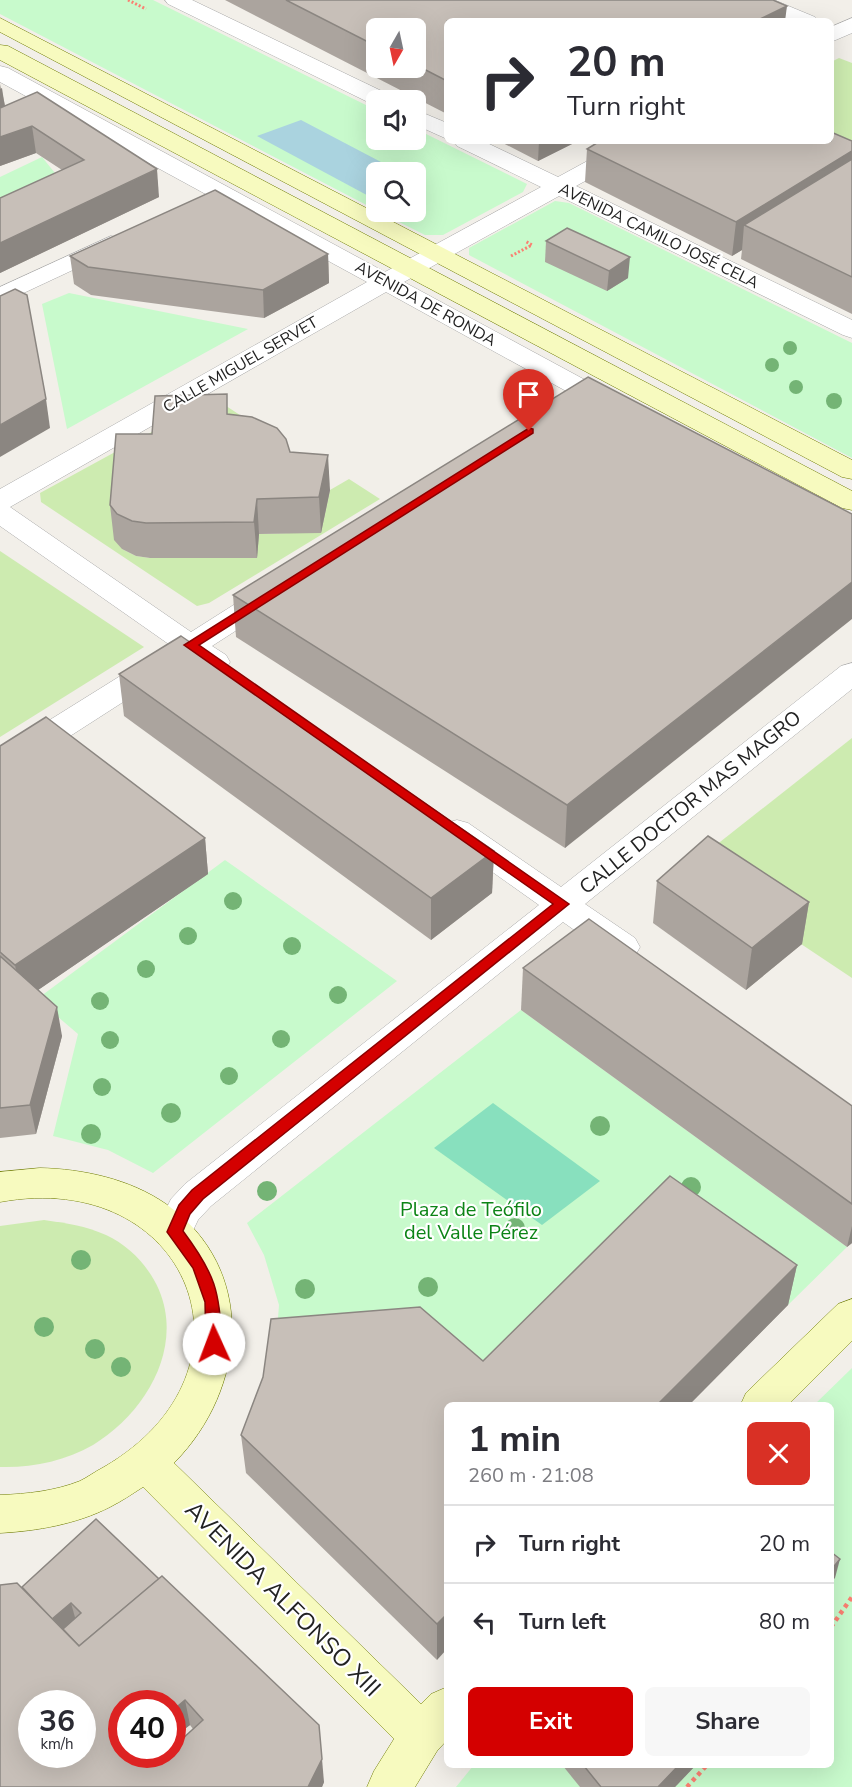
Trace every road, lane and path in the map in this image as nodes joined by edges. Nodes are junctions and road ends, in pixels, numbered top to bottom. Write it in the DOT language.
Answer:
graph roads {
  1 [pos="175,0"];
  2 [pos="756,0"];
  3 [pos="801,18"];
  4 [pos="0,24"];
  5 [pos="0,51"];
  6 [pos="0,73"];
  7 [pos="366,92"];
  8 [pos="426,122"];
  9 [pos="444,131"];
  10 [pos="471,144"];
  11 [pos="636,144"];
  12 [pos="559,186"];
  13 [pos="491,224"];
  14 [pos="135,231"];
  15 [pos="438,253"];
  16 [pos="521,262"];
  17 [pos="411,267"];
  18 [pos="387,281"];
  19 [pos="0,297"];
  20 [pos="852,330"];
  21 [pos="589,393"];
  22 [pos="559,412"];
  23 [pos="631,416"];
  24 [pos="852,471"];
  25 [pos="0,501"];
  26 [pos="852,502"];
  27 [pos="0,513"];
  28 [pos="290,582"];
  29 [pos="190,645"];
  30 [pos="852,674"];
  31 [pos="239,679"];
  32 [pos="0,766"];
  33 [pos="435,816"];
  34 [pos="562,904"];
  35 [pos="649,966"];
  36 [pos="0,1187"];
  37 [pos="174,1232"];
  38 [pos="852,1316"];
  39 [pos="764,1402"];
  40 [pos="146,1463"];
  41 [pos="0,1514"];
  42 [pos="852,1597"];
  43 [pos="834,1623"];
  44 [pos="434,1722"];
  45 [pos="704,1768"];
  46 [pos="390,1787"];
  47 [pos="687,1787"];
  1 -- 7 [label="street"];
  2 -- 3 [label="street"];
  4 -- 15 [label="street"];
  5 -- 17 [label="street, AVENIDA DE RONDA"];
  6 -- 18 [label="street, AVENIDA DE RONDA"];
  8 -- 9 [label="street"];
  10 -- 12 [label="street, AVENIDA CAMILO JOSÉ CELA"];
  11 -- 12 [label="street, CALLE MIGUEL SERVET"];
  12 -- 13 [label="street, CALLE MIGUEL SERVET"];
  12 -- 20 [label="street, AVENIDA CAMILO JOSÉ CELA"];
  13 -- 15 [label="street, CALLE MIGUEL SERVET"];
  13 -- 16 [label="path"];
  14 -- 19 [label="street"];
  15 -- 17 [label="street, CALLE MIGUEL SERVET"];
  15 -- 24 [label="street"];
  17 -- 18 [label="street, CALLE MIGUEL SERVET"];
  17 -- 26 [label="street, AVENIDA DE RONDA"];
  18 -- 21 [label="street, AVENIDA DE RONDA"];
  18 -- 25 [label="street, CALLE MIGUEL SERVET"];
  21 -- 22 [label="street"];
  21 -- 23 [label="street, AVENIDA DE RONDA"];
  27 -- 29 [label="street"];
  28 -- 29 [label="street"];
  29 -- 31 [label="street"];
  29 -- 32 [label="street"];
  30 -- 34 [label="street, CALLE DOCTOR MAS MAGRO"];
  33 -- 34 [label="street"];
  34 -- 35 [label="street"];
  34 -- 37 [label="street, CALLE DOCTOR MAS MAGRO"];
  36 -- 37 [label="street"];
  37 -- 40 [label="street"];
  38 -- 39 [label="street"];
  40 -- 41 [label="street"];
  40 -- 44 [label="street, AVENIDA ALFONSO XIII"];
  42 -- 43 [label="path"];
  44 -- 46 [label="street"];
  45 -- 47 [label="path"];
}
